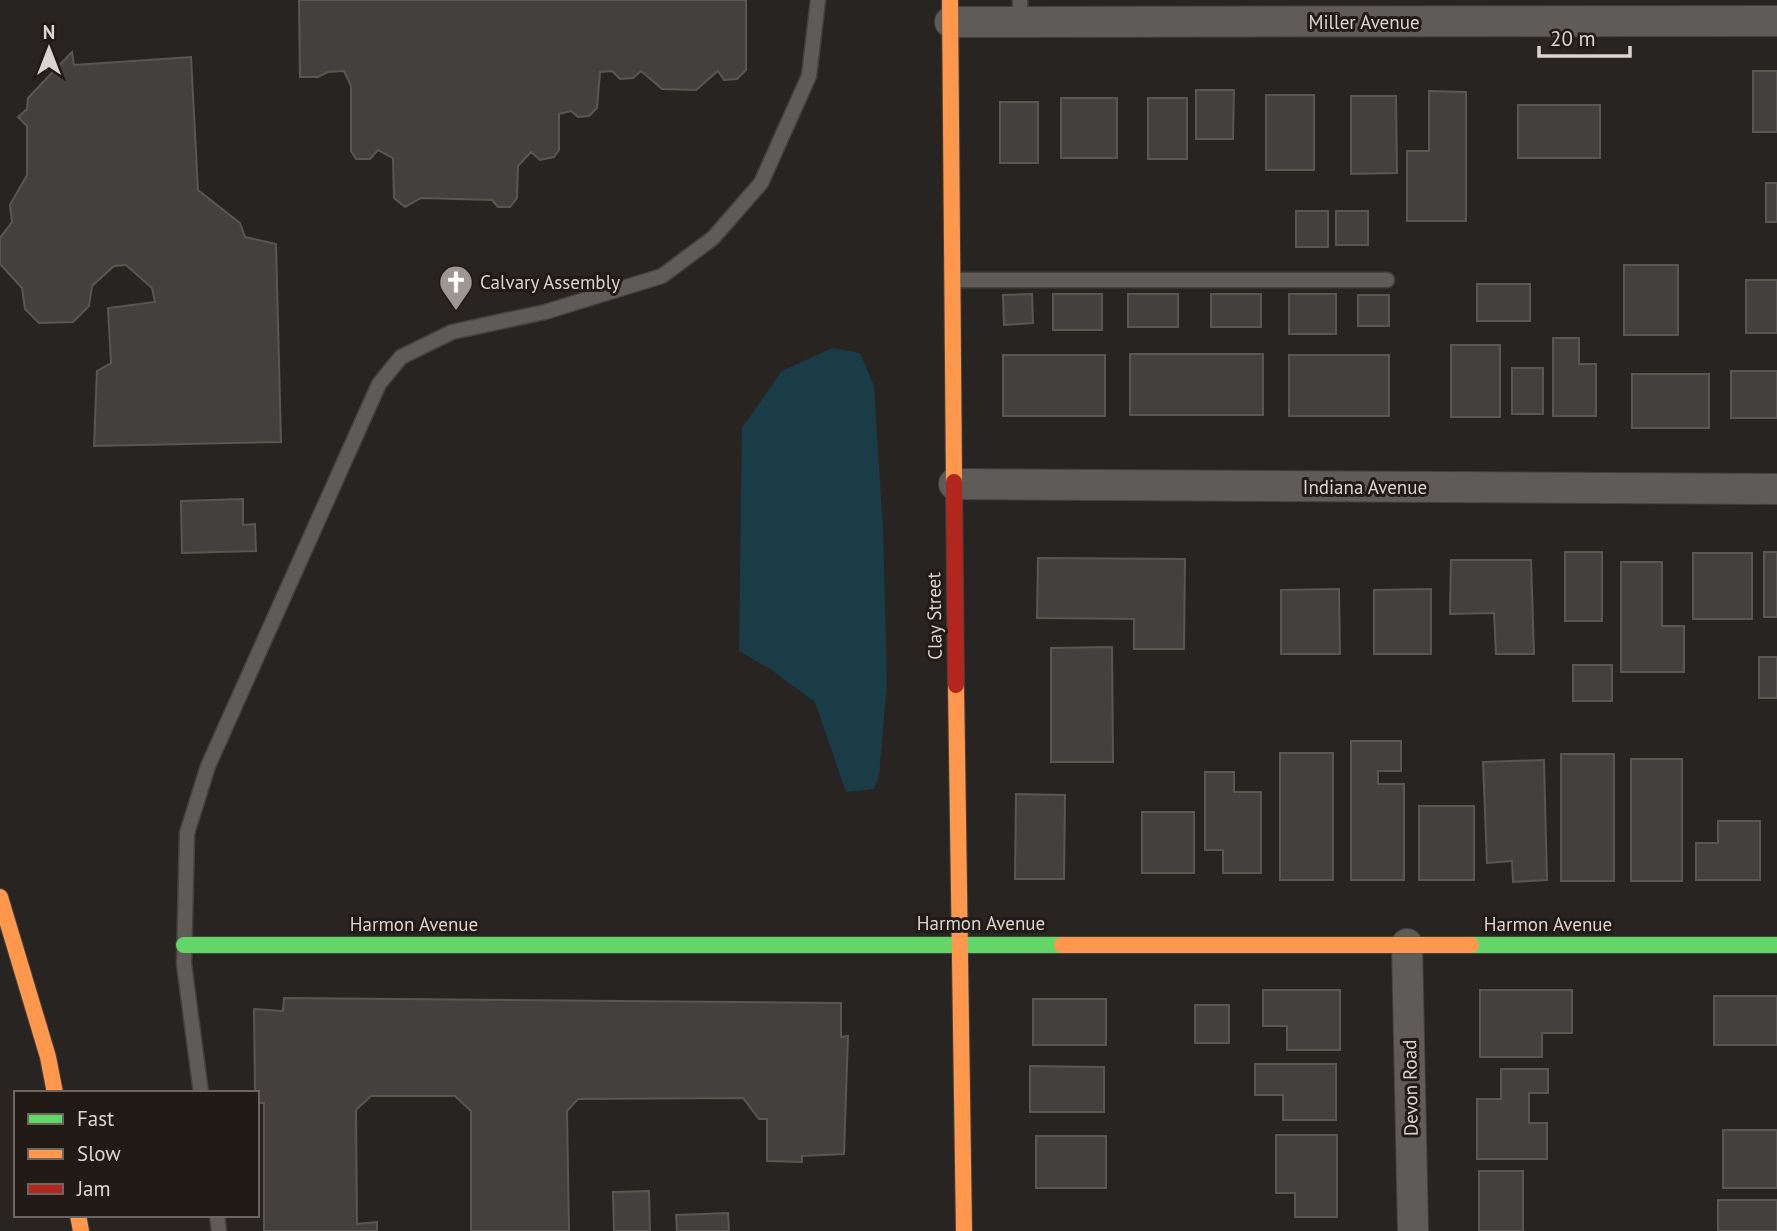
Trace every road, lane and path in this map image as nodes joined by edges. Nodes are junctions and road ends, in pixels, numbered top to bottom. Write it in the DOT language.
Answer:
graph roads {
  1 [pos="818,0"];
  2 [pos="950,11"];
  3 [pos="1021,11"];
  4 [pos="1777,21"];
  5 [pos="952,280"];
  6 [pos="1387,280"];
  7 [pos="954,484"];
  8 [pos="1777,489"];
  9 [pos="0,897"];
  10 [pos="958,944"];
  11 [pos="1407,944"];
  12 [pos="184,945"];
  13 [pos="1777,945"];
  14 [pos="55,1091"];
  15 [pos="201,1091"];
  16 [pos="964,1231"];
  17 [pos="1413,1231"];
  1 -- 12 [label="lane"];
  2 -- 3 [label="street, Miller Avenue"];
  2 -- 5 [label="main road, Clay Street"];
  3 -- 4 [label="street, Miller Avenue"];
  5 -- 6 [label="lane"];
  5 -- 7 [label="main road, Clay Street"];
  7 -- 8 [label="street, Indiana Avenue"];
  7 -- 10 [label="main road, Clay Street"];
  9 -- 14 [label="main road"];
  10 -- 11 [label="main road, Harmon Avenue"];
  10 -- 12 [label="main road, Harmon Avenue"];
  10 -- 16 [label="main road, Clay Street"];
  11 -- 13 [label="main road, Harmon Avenue"];
  11 -- 17 [label="street, Devon Road"];
  12 -- 15 [label="lane"];
}
